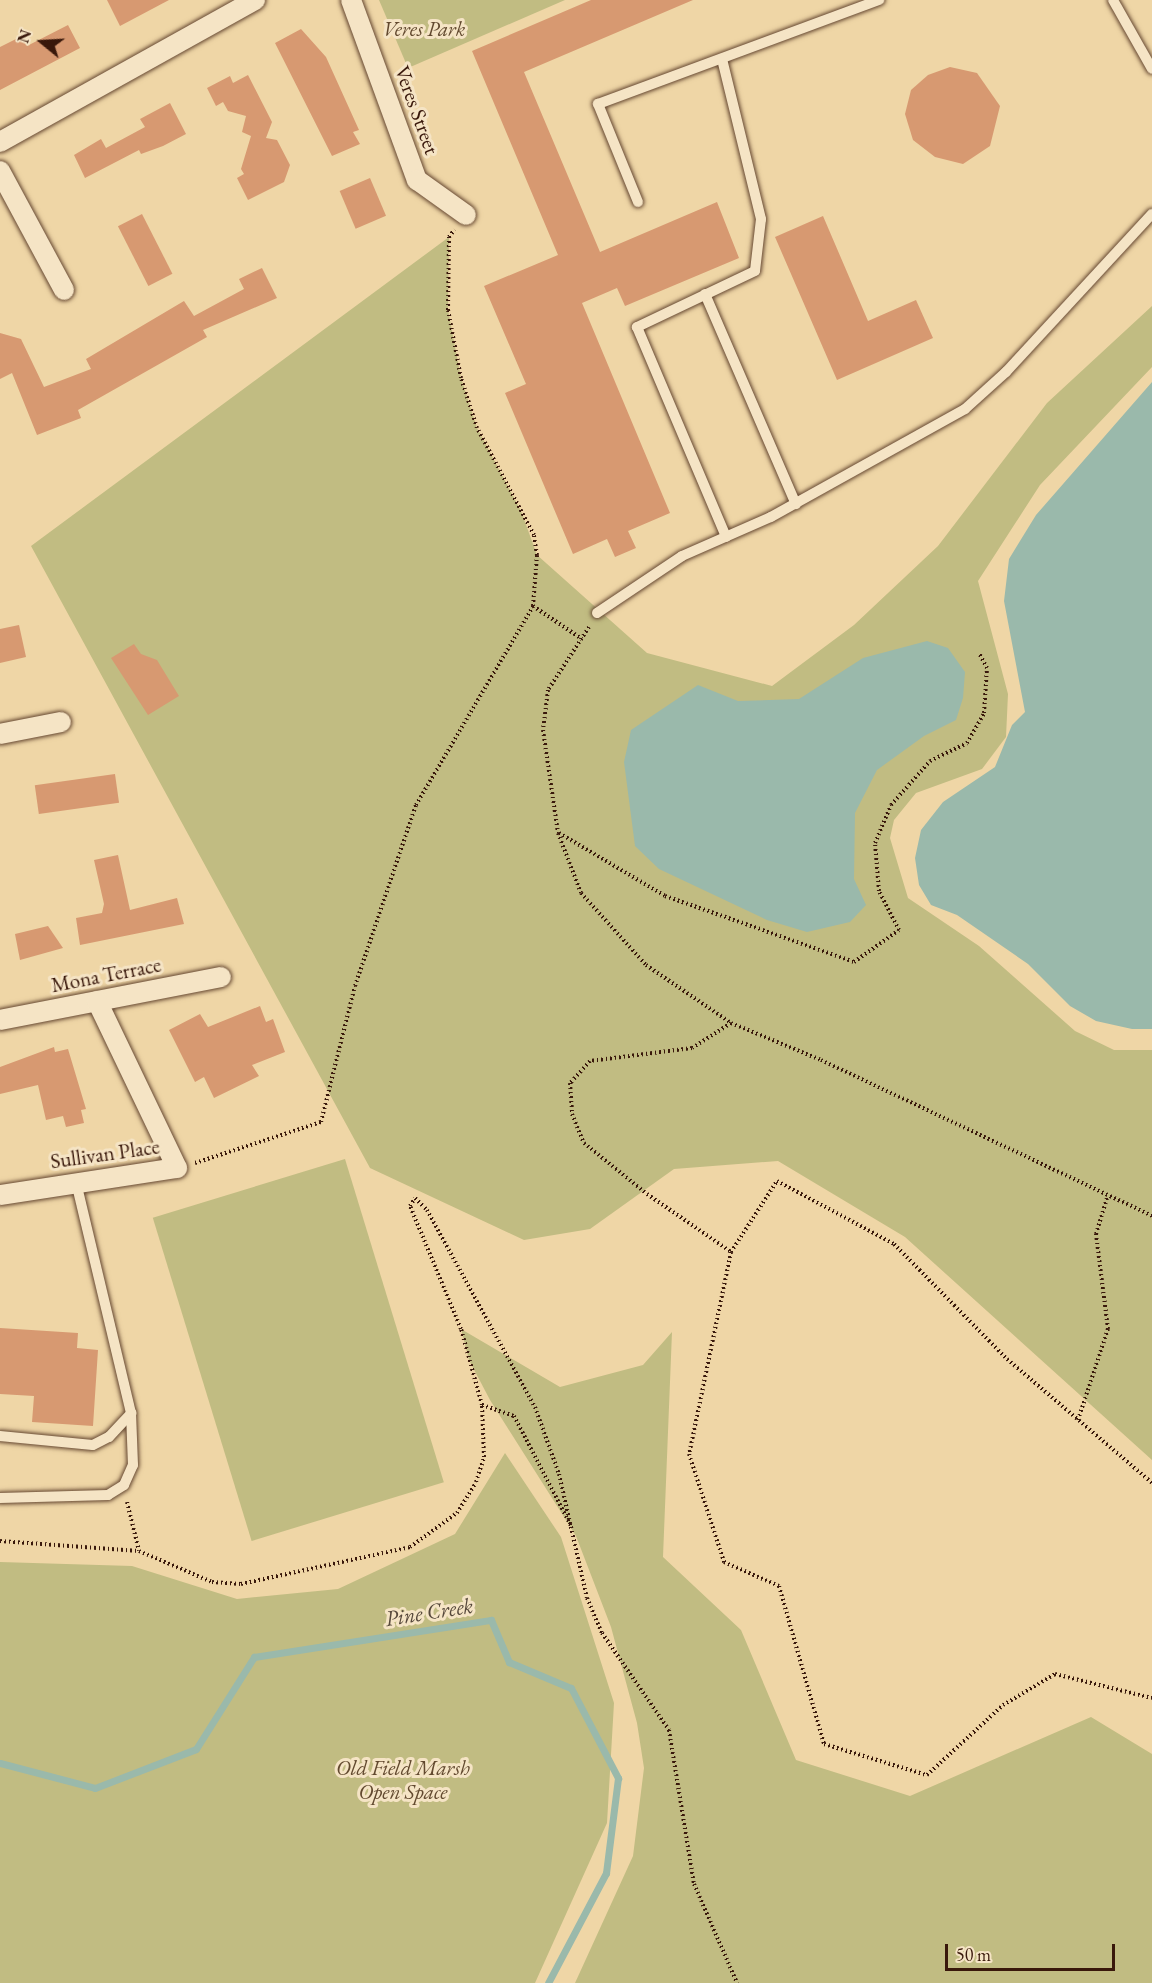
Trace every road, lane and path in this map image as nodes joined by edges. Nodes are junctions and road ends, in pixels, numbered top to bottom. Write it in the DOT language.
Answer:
graph roads {
  1 [pos="255,0"];
  2 [pos="351,0"];
  3 [pos="879,0"];
  4 [pos="1113,0"];
  5 [pos="722,59"];
  6 [pos="1152,69"];
  7 [pos="0,141"];
  8 [pos="0,171"];
  9 [pos="638,202"];
  10 [pos="466,214"];
  11 [pos="1152,214"];
  12 [pos="64,290"];
  13 [pos="705,294"];
  14 [pos="796,504"];
  15 [pos="726,537"];
  16 [pos="533,606"];
  17 [pos="597,613"];
  18 [pos="582,639"];
  19 [pos="979,653"];
  20 [pos="61,722"];
  21 [pos="0,734"];
  22 [pos="558,833"];
  23 [pos="221,976"];
  24 [pos="97,1001"];
  25 [pos="0,1020"];
  26 [pos="731,1023"];
  27 [pos="177,1168"];
  28 [pos="76,1182"];
  29 [pos="0,1195"];
  30 [pos="1107,1198"];
  31 [pos="1152,1216"];
  32 [pos="731,1252"];
  33 [pos="482,1405"];
  34 [pos="131,1413"];
  35 [pos="1078,1420"];
  36 [pos="0,1436"];
  37 [pos="1152,1483"];
  38 [pos="124,1485"];
  39 [pos="0,1498"];
  40 [pos="576,1536"];
  41 [pos="0,1541"];
  42 [pos="139,1551"];
  43 [pos="1152,1698"];
  44 [pos="736,1983"];
  1 -- 7 [label="street"];
  2 -- 10 [label="street, Veres Street"];
  3 -- 5 [label="lane"];
  4 -- 6 [label="lane"];
  5 -- 9 [label="lane"];
  5 -- 13 [label="lane"];
  8 -- 12 [label="street"];
  10 -- 16 [label="path"];
  11 -- 14 [label="lane"];
  13 -- 14 [label="lane"];
  13 -- 15 [label="lane"];
  14 -- 15 [label="lane"];
  15 -- 17 [label="lane"];
  16 -- 18 [label="path"];
  16 -- 27 [label="path"];
  17 -- 18 [label="path"];
  18 -- 22 [label="path"];
  19 -- 22 [label="path"];
  20 -- 21 [label="street"];
  22 -- 26 [label="path"];
  23 -- 24 [label="street, Mona Terrace"];
  24 -- 25 [label="street, Mona Terrace"];
  24 -- 27 [label="street, Sullivan Place"];
  26 -- 30 [label="path"];
  26 -- 32 [label="path"];
  27 -- 28 [label="street, Sullivan Place"];
  28 -- 29 [label="street, Sullivan Place"];
  28 -- 34 [label="lane"];
  30 -- 31 [label="path"];
  30 -- 35 [label="path"];
  32 -- 35 [label="path"];
  32 -- 43 [label="path"];
  33 -- 40 [label="path"];
  33 -- 40 [label="path"];
  33 -- 42 [label="path"];
  34 -- 36 [label="lane"];
  34 -- 38 [label="lane"];
  35 -- 37 [label="path"];
  38 -- 39 [label="lane"];
  38 -- 42 [label="path"];
  40 -- 44 [label="path"];
  41 -- 42 [label="path"];
}
